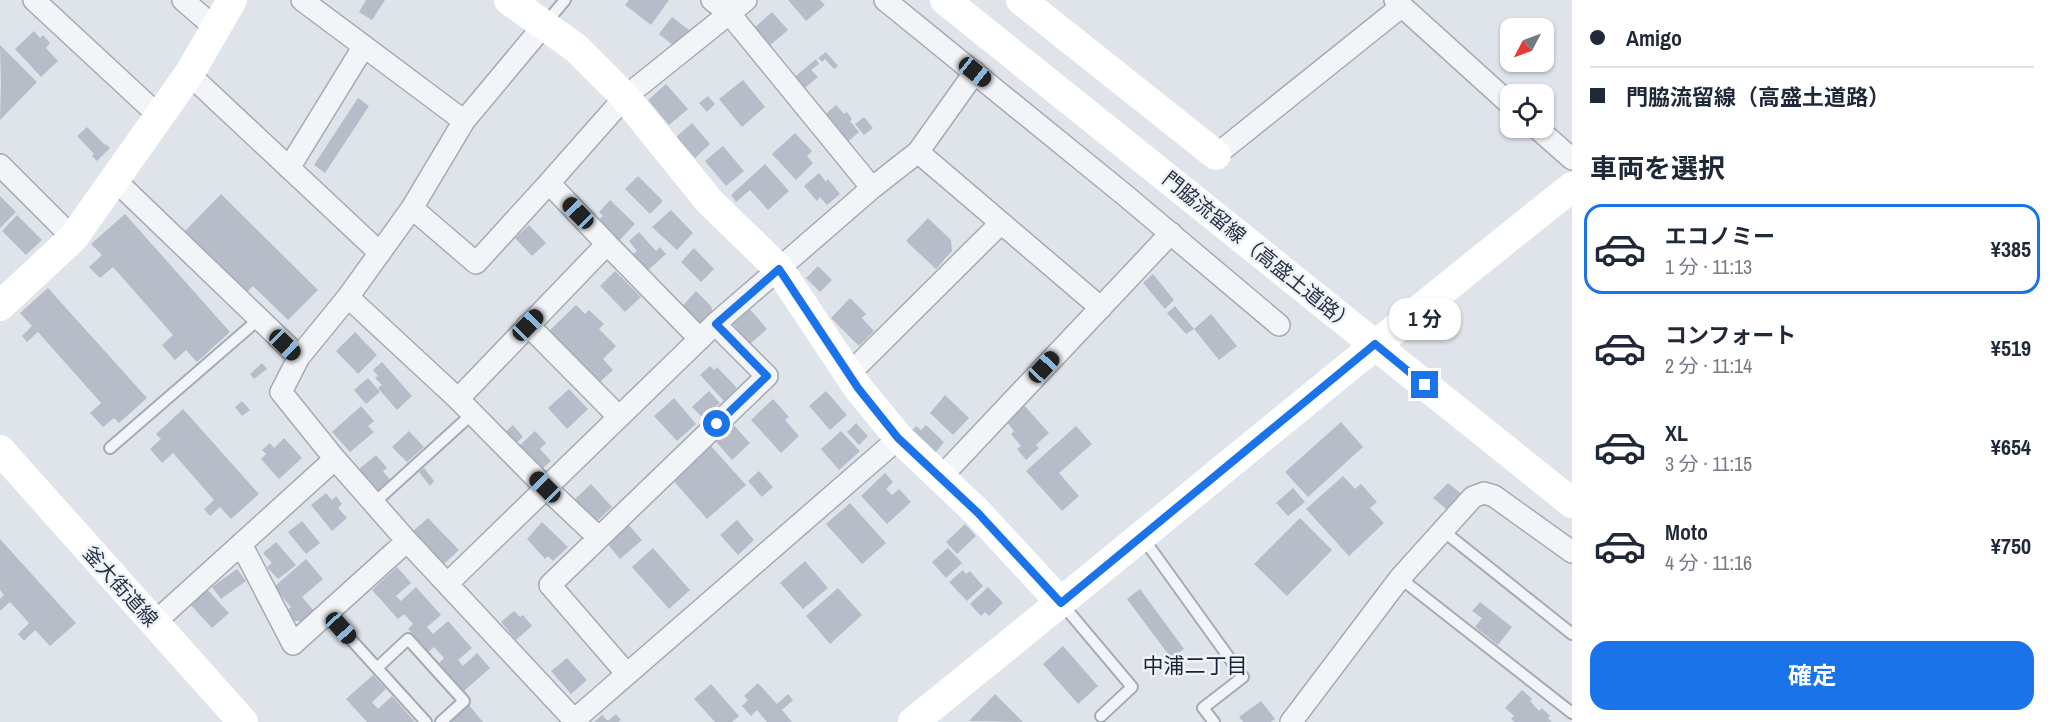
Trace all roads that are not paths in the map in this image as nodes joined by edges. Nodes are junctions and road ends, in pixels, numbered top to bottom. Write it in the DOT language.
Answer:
graph roads {
  1 [pos="34,0"];
  2 [pos="183,0"];
  3 [pos="232,0"];
  4 [pos="302,0"];
  5 [pos="509,0"];
  6 [pos="565,0"];
  7 [pos="712,0"];
  8 [pos="746,0"];
  9 [pos="885,0"];
  10 [pos="945,0"];
  11 [pos="1022,0"];
  12 [pos="1399,3"];
  13 [pos="729,14"];
  14 [pos="544,25"];
  15 [pos="214,27"];
  16 [pos="364,46"];
  17 [pos="975,72"];
  18 [pos="189,74"];
  19 [pos="1500,95"];
  20 [pos="624,96"];
  21 [pos="159,116"];
  22 [pos="464,121"];
  23 [pos="1548,138"];
  24 [pos="918,152"];
  25 [pos="1216,155"];
  26 [pos="1572,159"];
  27 [pos="0,165"];
  28 [pos="290,168"];
  29 [pos="115,180"];
  30 [pos="549,183"];
  31 [pos="1572,187"];
  32 [pos="872,188"];
  33 [pos="412,208"];
  34 [pos="1001,223"];
  35 [pos="1171,233"];
  36 [pos="73,238"];
  37 [pos="607,244"];
  38 [pos="380,253"];
  39 [pos="779,269"];
  40 [pos="348,297"];
  41 [pos="0,306"];
  42 [pos="1101,308"];
  43 [pos="260,320"];
  44 [pos="716,324"];
  45 [pos="528,325"];
  46 [pos="1280,325"];
  47 [pos="700,339"];
  48 [pos="1375,344"];
  49 [pos="298,357"];
  50 [pos="849,374"];
  51 [pos="465,407"];
  52 [pos="619,417"];
  53 [pos="898,438"];
  54 [pos="110,448"];
  55 [pos="0,450"];
  56 [pos="335,459"];
  57 [pos="941,477"];
  58 [pos="545,487"];
  59 [pos="1572,502"];
  60 [pos="374,503"];
  61 [pos="1442,530"];
  62 [pos="1141,535"];
  63 [pos="599,538"];
  64 [pos="407,541"];
  65 [pos="242,544"];
  66 [pos="1572,552"];
  67 [pos="1400,578"];
  68 [pos="447,584"];
  69 [pos="1061,603"];
  70 [pos="327,613"];
  71 [pos="154,623"];
  72 [pos="1572,634"];
  73 [pos="377,668"];
  74 [pos="627,674"];
  75 [pos="1572,713"];
  76 [pos="1101,716"];
  77 [pos="574,721"];
  78 [pos="243,722"];
  79 [pos="426,722"];
  80 [pos="441,722"];
  81 [pos="913,722"];
  82 [pos="1214,722"];
  83 [pos="1291,722"];
  1 -- 21 [label="street"];
  2 -- 15 [label="street"];
  3 -- 15 [label="street"];
  4 -- 16 [label="street"];
  5 -- 14 [label="street"];
  6 -- 14 [label="lane"];
  7 -- 13 [label="street"];
  8 -- 13 [label="street"];
  9 -- 17 [label="street"];
  10 -- 48 [label="street, 門脇流留線（高盛土道路）"];
  11 -- 25 [label="street"];
  12 -- 19 [label="street"];
  12 -- 25 [label="street"];
  13 -- 20 [label="street"];
  13 -- 32 [label="street"];
  14 -- 20 [label="street"];
  14 -- 22 [label="street"];
  15 -- 18 [label="street"];
  16 -- 22 [label="street"];
  16 -- 28 [label="street"];
  17 -- 24 [label="street"];
  17 -- 35 [label="street"];
  18 -- 21 [label="street"];
  18 -- 28 [label="street"];
  20 -- 30 [label="street"];
  20 -- 39 [label="street"];
  21 -- 29 [label="street"];
  22 -- 33 [label="street"];
  23 -- 26 [label="street"];
  24 -- 32 [label="street"];
  24 -- 34 [label="street"];
  27 -- 36 [label="street"];
  28 -- 38 [label="street"];
  29 -- 36 [label="street"];
  29 -- 43 [label="street"];
  30 -- 33 [label="street"];
  30 -- 37 [label="street"];
  31 -- 48 [label="street"];
  32 -- 39 [label="street"];
  33 -- 38 [label="street"];
  34 -- 42 [label="street"];
  34 -- 50 [label="street"];
  35 -- 42 [label="street"];
  35 -- 46 [label="street"];
  36 -- 41 [label="street"];
  37 -- 45 [label="street"];
  37 -- 47 [label="street"];
  38 -- 40 [label="street"];
  39 -- 44 [label="street"];
  39 -- 50 [label="street"];
  40 -- 49 [label="street"];
  40 -- 51 [label="street"];
  42 -- 57 [label="street"];
  43 -- 49 [label="street"];
  43 -- 54 [label="lane"];
  44 -- 47 [label="street"];
  44 -- 63 [label="street"];
  45 -- 51 [label="street"];
  45 -- 52 [label="street"];
  47 -- 52 [label="street"];
  48 -- 59 [label="street, 門脇流留線（高盛土道路）"];
  48 -- 62 [label="street"];
  49 -- 56 [label="street"];
  50 -- 53 [label="street"];
  51 -- 58 [label="street"];
  51 -- 60 [label="lane"];
  52 -- 58 [label="street"];
  53 -- 57 [label="street"];
  53 -- 74 [label="street"];
  55 -- 71 [label="street, 釜大街道線"];
  56 -- 60 [label="street"];
  56 -- 65 [label="street"];
  57 -- 69 [label="street"];
  58 -- 63 [label="street"];
  58 -- 68 [label="street"];
  60 -- 64 [label="street"];
  61 -- 66 [label="street"];
  61 -- 67 [label="street"];
  61 -- 72 [label="lane"];
  62 -- 69 [label="street"];
  62 -- 82 [label="lane"];
  63 -- 74 [label="street"];
  64 -- 68 [label="street"];
  64 -- 70 [label="street"];
  65 -- 70 [label="street"];
  65 -- 71 [label="street"];
  67 -- 75 [label="lane"];
  67 -- 83 [label="street"];
  68 -- 77 [label="street"];
  69 -- 76 [label="lane"];
  69 -- 81 [label="street"];
  70 -- 73 [label="lane"];
  71 -- 78 [label="street, 釜大街道線"];
  73 -- 79 [label="lane"];
  73 -- 80 [label="lane"];
  74 -- 77 [label="street"];
}
